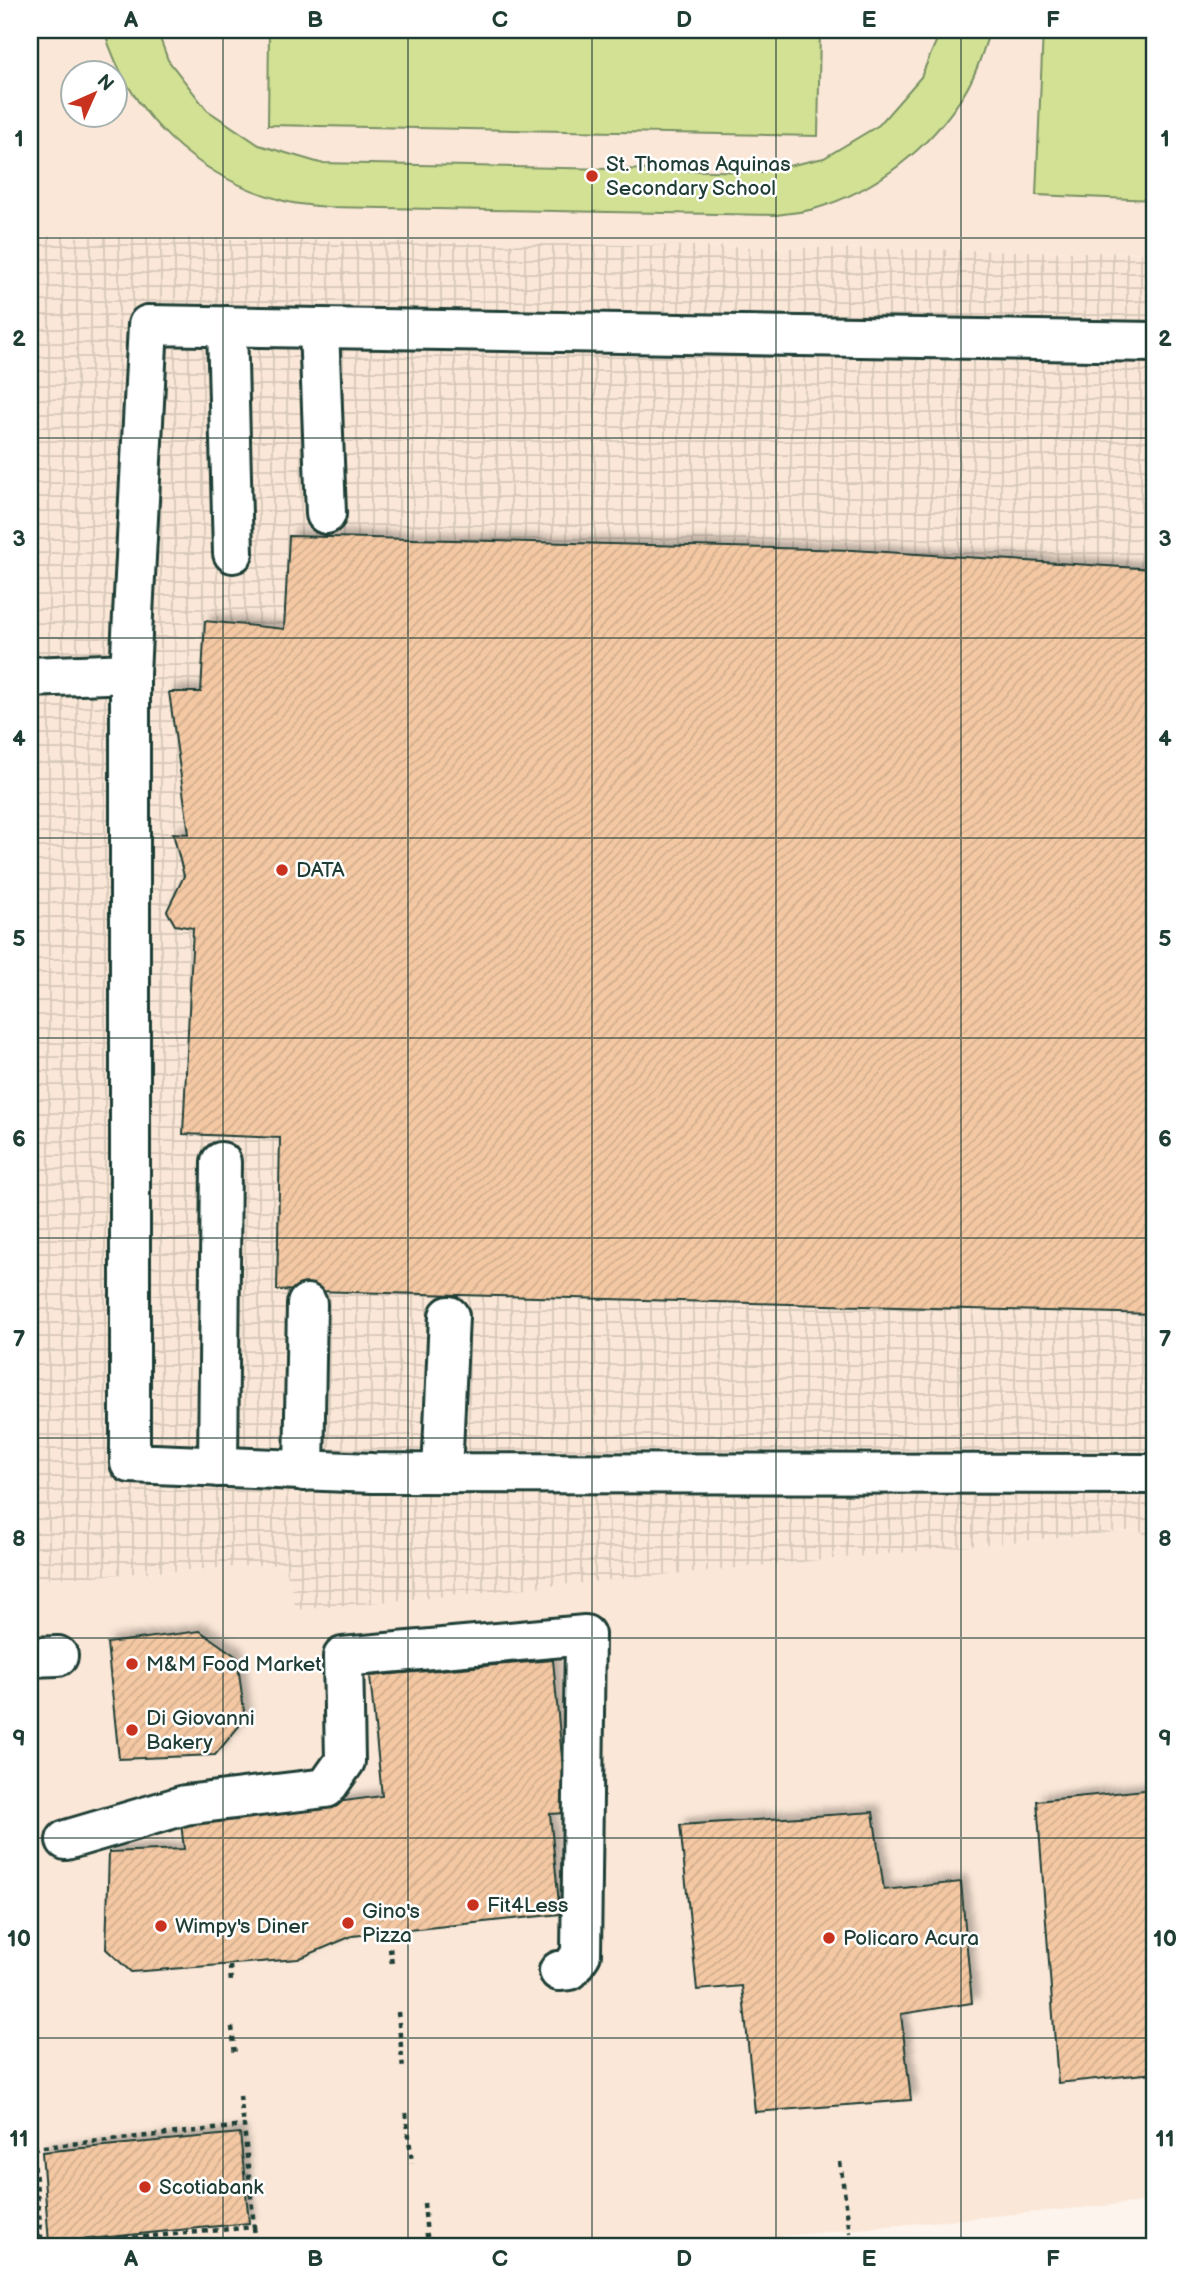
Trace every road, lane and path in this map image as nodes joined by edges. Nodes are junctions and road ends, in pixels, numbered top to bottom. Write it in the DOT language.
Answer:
graph roads {
  1 [pos="227,326"];
  2 [pos="319,328"];
  3 [pos="1154,342"];
  4 [pos="326,514"];
  5 [pos="233,553"];
  6 [pos="130,673"];
  7 [pos="30,677"];
  8 [pos="221,1162"];
  9 [pos="307,1304"];
  10 [pos="449,1316"];
  11 [pos="218,1467"];
  12 [pos="304,1471"];
  13 [pos="442,1474"];
  14 [pos="1154,1474"];
  15 [pos="66,1840"];
  16 [pos="390,1948"];
  17 [pos="392,1965"];
  18 [pos="230,1966"];
  19 [pos="559,1971"];
  20 [pos="231,1983"];
  21 [pos="398,2012"];
  22 [pos="232,2027"];
  23 [pos="235,2055"];
  24 [pos="403,2070"];
  25 [pos="240,2096"];
  26 [pos="407,2113"];
  27 [pos="244,2126"];
  28 [pos="32,2148"];
  29 [pos="840,2162"];
  30 [pos="412,2163"];
  31 [pos="424,2203"];
  32 [pos="254,2227"];
  33 [pos="850,2234"];
  34 [pos="40,2247"];
  35 [pos="256,2247"];
  36 [pos="428,2247"];
  1 -- 2 [label="lane"];
  1 -- 5 [label="lane"];
  1 -- 6 [label="lane"];
  2 -- 3 [label="lane"];
  2 -- 4 [label="lane"];
  6 -- 7 [label="lane"];
  6 -- 11 [label="lane"];
  8 -- 11 [label="lane"];
  9 -- 12 [label="lane"];
  10 -- 13 [label="lane"];
  11 -- 12 [label="lane"];
  12 -- 13 [label="lane"];
  13 -- 14 [label="lane"];
  15 -- 19 [label="lane"];
  16 -- 17 [label="path"];
  18 -- 20 [label="path"];
  21 -- 24 [label="path"];
  22 -- 23 [label="path"];
  25 -- 27 [label="path"];
  26 -- 30 [label="path"];
  27 -- 28 [label="path"];
  27 -- 32 [label="path"];
  28 -- 34 [label="path"];
  29 -- 33 [label="path"];
  31 -- 36 [label="path"];
  32 -- 34 [label="path"];
  32 -- 35 [label="path"];
}
